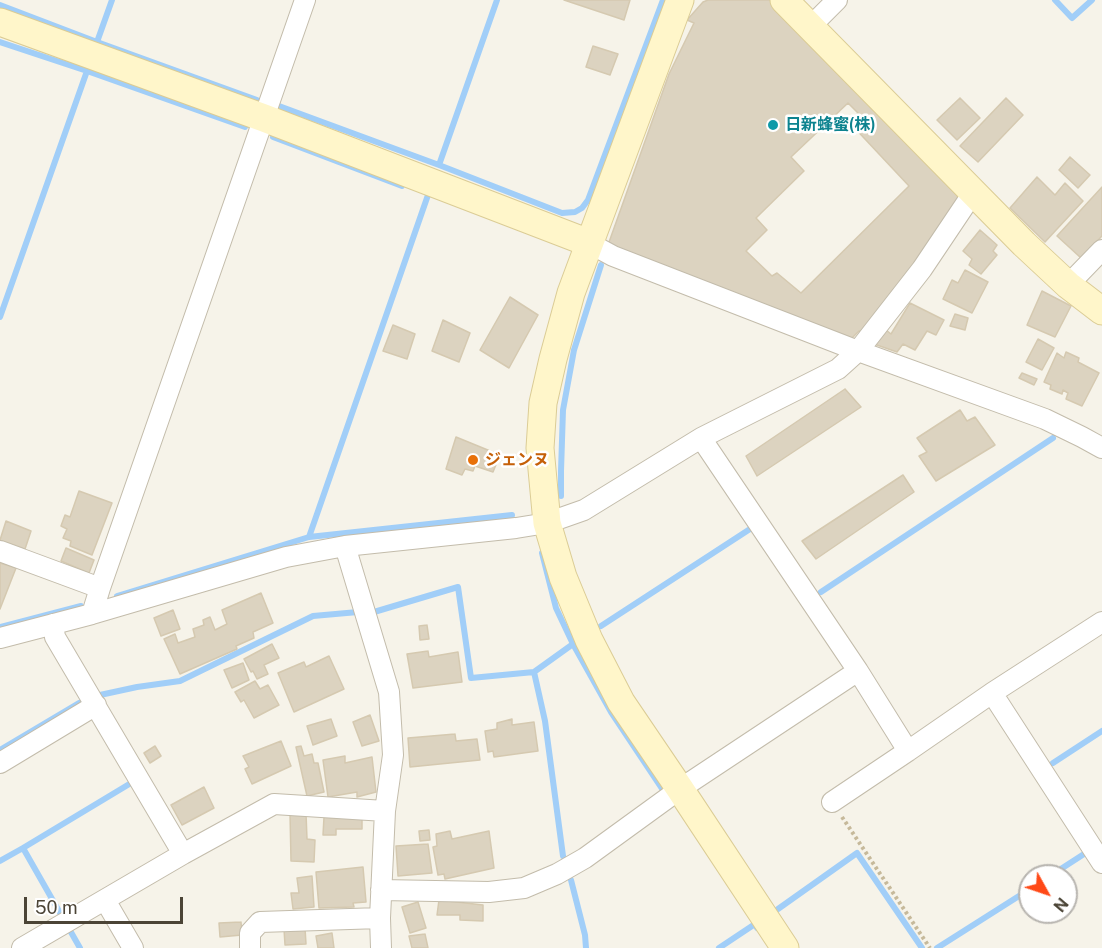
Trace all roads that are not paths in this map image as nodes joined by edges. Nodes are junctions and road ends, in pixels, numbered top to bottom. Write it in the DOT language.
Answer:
graph roads {
  1 [pos="305,0"];
  2 [pos="680,0"];
  3 [pos="784,0"];
  4 [pos="837,0"];
  5 [pos="0,22"];
  6 [pos="810,27"];
  7 [pos="264,118"];
  8 [pos="973,193"];
  9 [pos="589,243"];
  10 [pos="1102,250"];
  11 [pos="1068,285"];
  12 [pos="1102,311"];
  13 [pos="858,351"];
  14 [pos="701,438"];
  15 [pos="1102,448"];
  16 [pos="547,524"];
  17 [pos="345,546"];
  18 [pos="0,551"];
  19 [pos="99,588"];
  20 [pos="92,614"];
  21 [pos="1102,622"];
  22 [pos="53,624"];
  23 [pos="0,638"];
  24 [pos="858,671"];
  25 [pos="992,693"];
  26 [pos="96,705"];
  27 [pos="908,751"];
  28 [pos="0,763"];
  29 [pos="680,789"];
  30 [pos="832,802"];
  31 [pos="385,811"];
  32 [pos="1099,850"];
  33 [pos="183,854"];
  34 [pos="381,890"];
  35 [pos="105,900"];
  36 [pos="380,918"];
  37 [pos="22,948"];
  38 [pos="133,948"];
  39 [pos="250,948"];
  40 [pos="381,948"];
  41 [pos="785,948"];
  1 -- 7 [label="street"];
  2 -- 9 [label="street"];
  3 -- 6 [label="street"];
  4 -- 6 [label="street"];
  5 -- 7 [label="street"];
  6 -- 8 [label="street"];
  7 -- 9 [label="street"];
  7 -- 19 [label="street"];
  8 -- 11 [label="street"];
  8 -- 13 [label="street"];
  9 -- 13 [label="street"];
  9 -- 16 [label="street"];
  10 -- 11 [label="street"];
  11 -- 12 [label="street"];
  13 -- 14 [label="street"];
  13 -- 15 [label="street"];
  14 -- 16 [label="street"];
  14 -- 24 [label="street"];
  16 -- 17 [label="street"];
  16 -- 29 [label="street"];
  17 -- 20 [label="street"];
  17 -- 31 [label="street"];
  18 -- 19 [label="street"];
  19 -- 20 [label="street"];
  20 -- 22 [label="street"];
  21 -- 25 [label="street"];
  22 -- 23 [label="street"];
  22 -- 26 [label="street"];
  24 -- 27 [label="street"];
  24 -- 29 [label="street"];
  25 -- 27 [label="street"];
  25 -- 32 [label="street"];
  26 -- 28 [label="street"];
  26 -- 33 [label="street"];
  27 -- 30 [label="street"];
  29 -- 34 [label="street"];
  29 -- 41 [label="street"];
  31 -- 33 [label="street"];
  31 -- 34 [label="street"];
  33 -- 35 [label="street"];
  34 -- 36 [label="street"];
  35 -- 37 [label="street"];
  35 -- 38 [label="street"];
  36 -- 39 [label="street"];
  36 -- 40 [label="street"];
}
